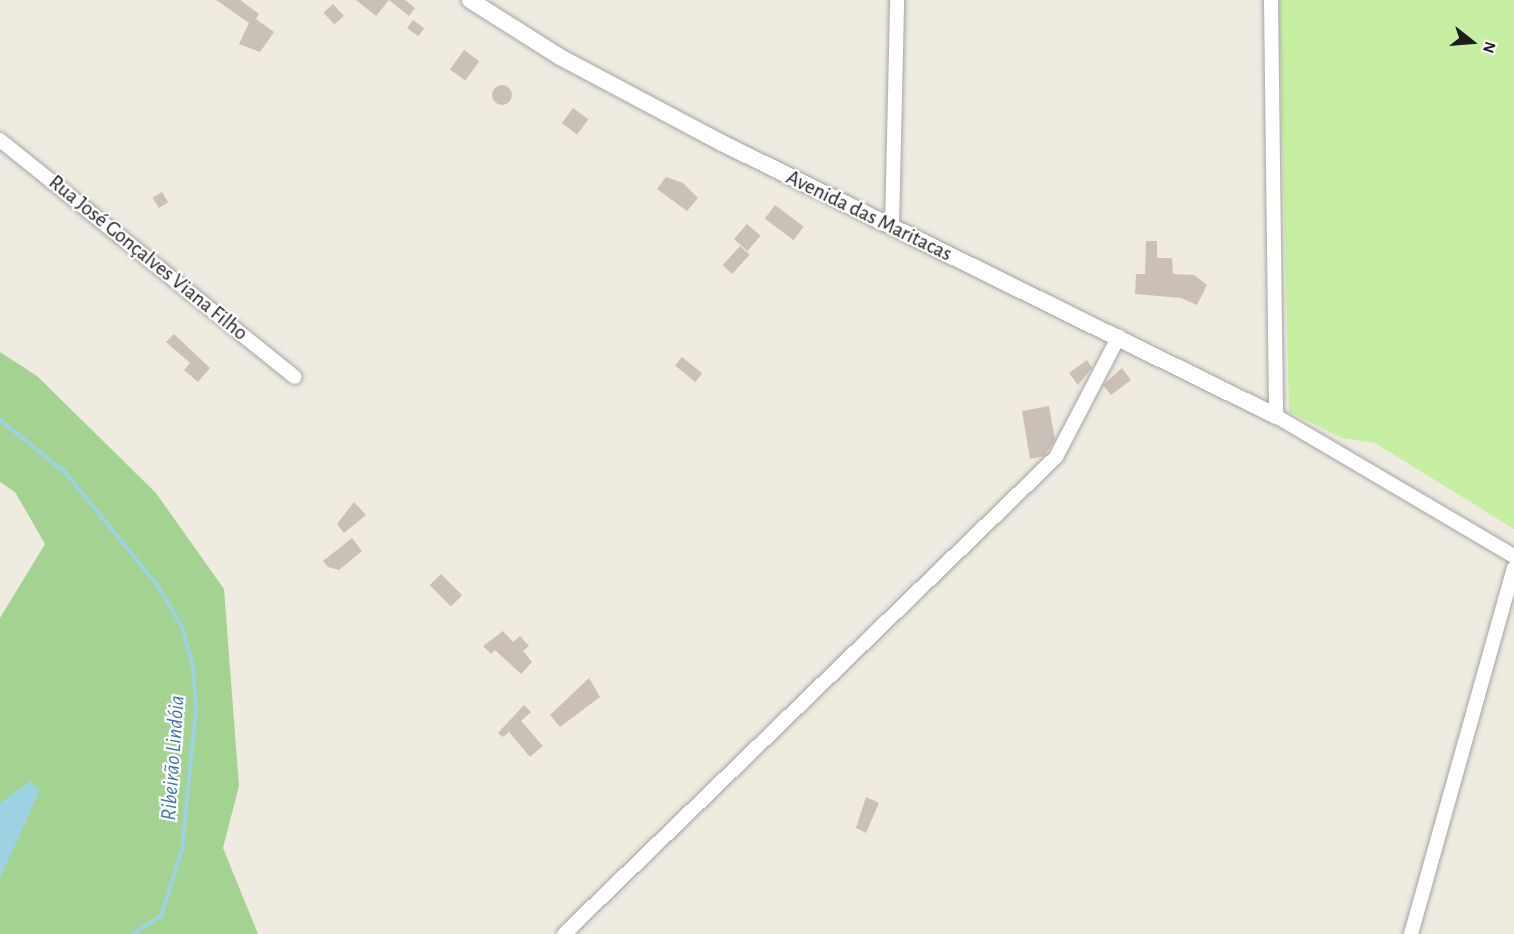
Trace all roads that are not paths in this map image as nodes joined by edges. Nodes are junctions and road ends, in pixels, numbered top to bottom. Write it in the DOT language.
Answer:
graph roads {
  1 [pos="470,0"];
  2 [pos="897,0"];
  3 [pos="1271,0"];
  4 [pos="0,140"];
  5 [pos="892,227"];
  6 [pos="1119,336"];
  7 [pos="295,377"];
  8 [pos="1276,416"];
  9 [pos="1514,556"];
  10 [pos="1514,568"];
  11 [pos="564,934"];
  12 [pos="1411,934"];
  1 -- 5 [label="street, Avenida das Maritacas"];
  2 -- 5 [label="street"];
  3 -- 8 [label="street"];
  4 -- 7 [label="street, Rua José Gonçalves Viana Filho"];
  5 -- 6 [label="street, Avenida das Maritacas"];
  6 -- 8 [label="street, Avenida das Maritacas"];
  6 -- 11 [label="street"];
  8 -- 9 [label="street"];
  10 -- 12 [label="street"];
}
